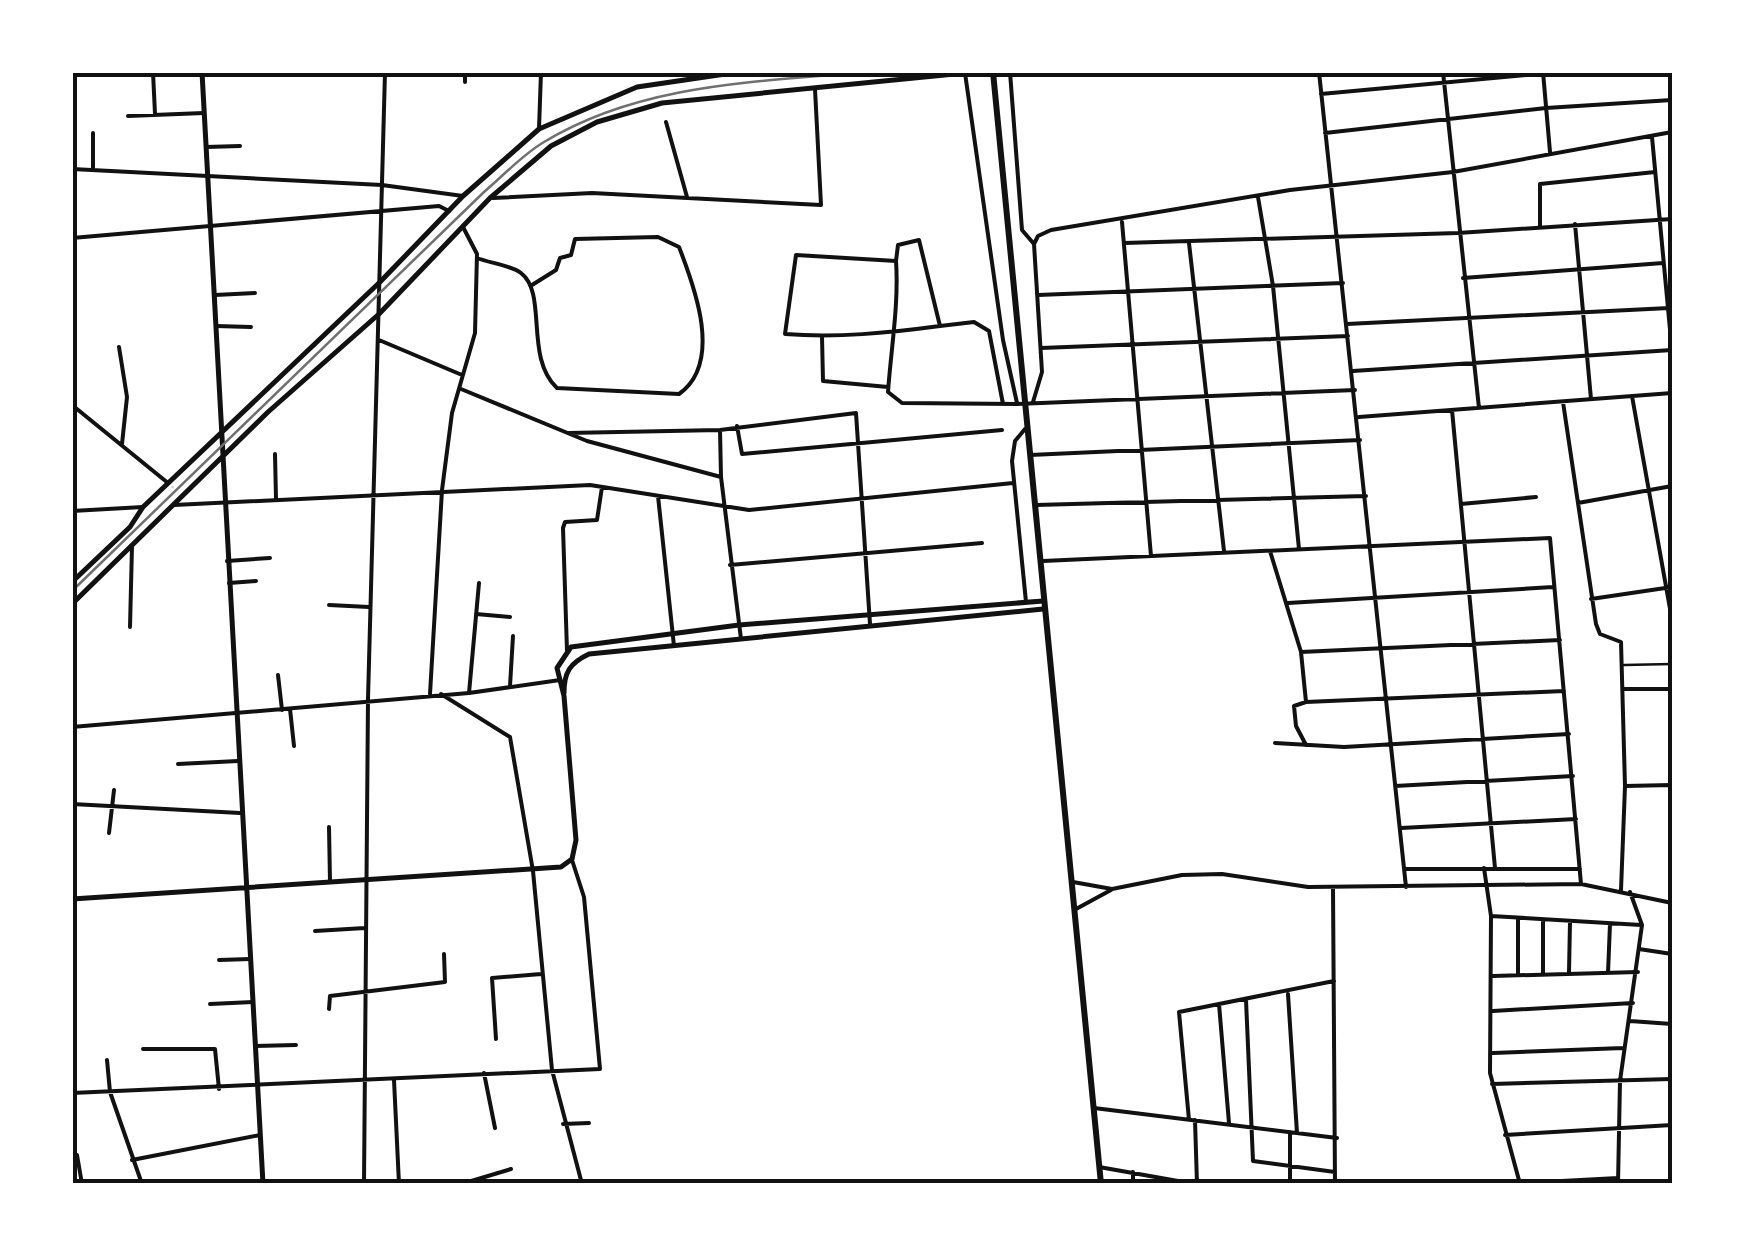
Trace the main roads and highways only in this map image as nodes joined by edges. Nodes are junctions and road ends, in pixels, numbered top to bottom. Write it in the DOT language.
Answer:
graph roads {
  1 [pos="993,72"];
  2 [pos="1101,1184"];
  1 -- 2 [label="main road"];
}
